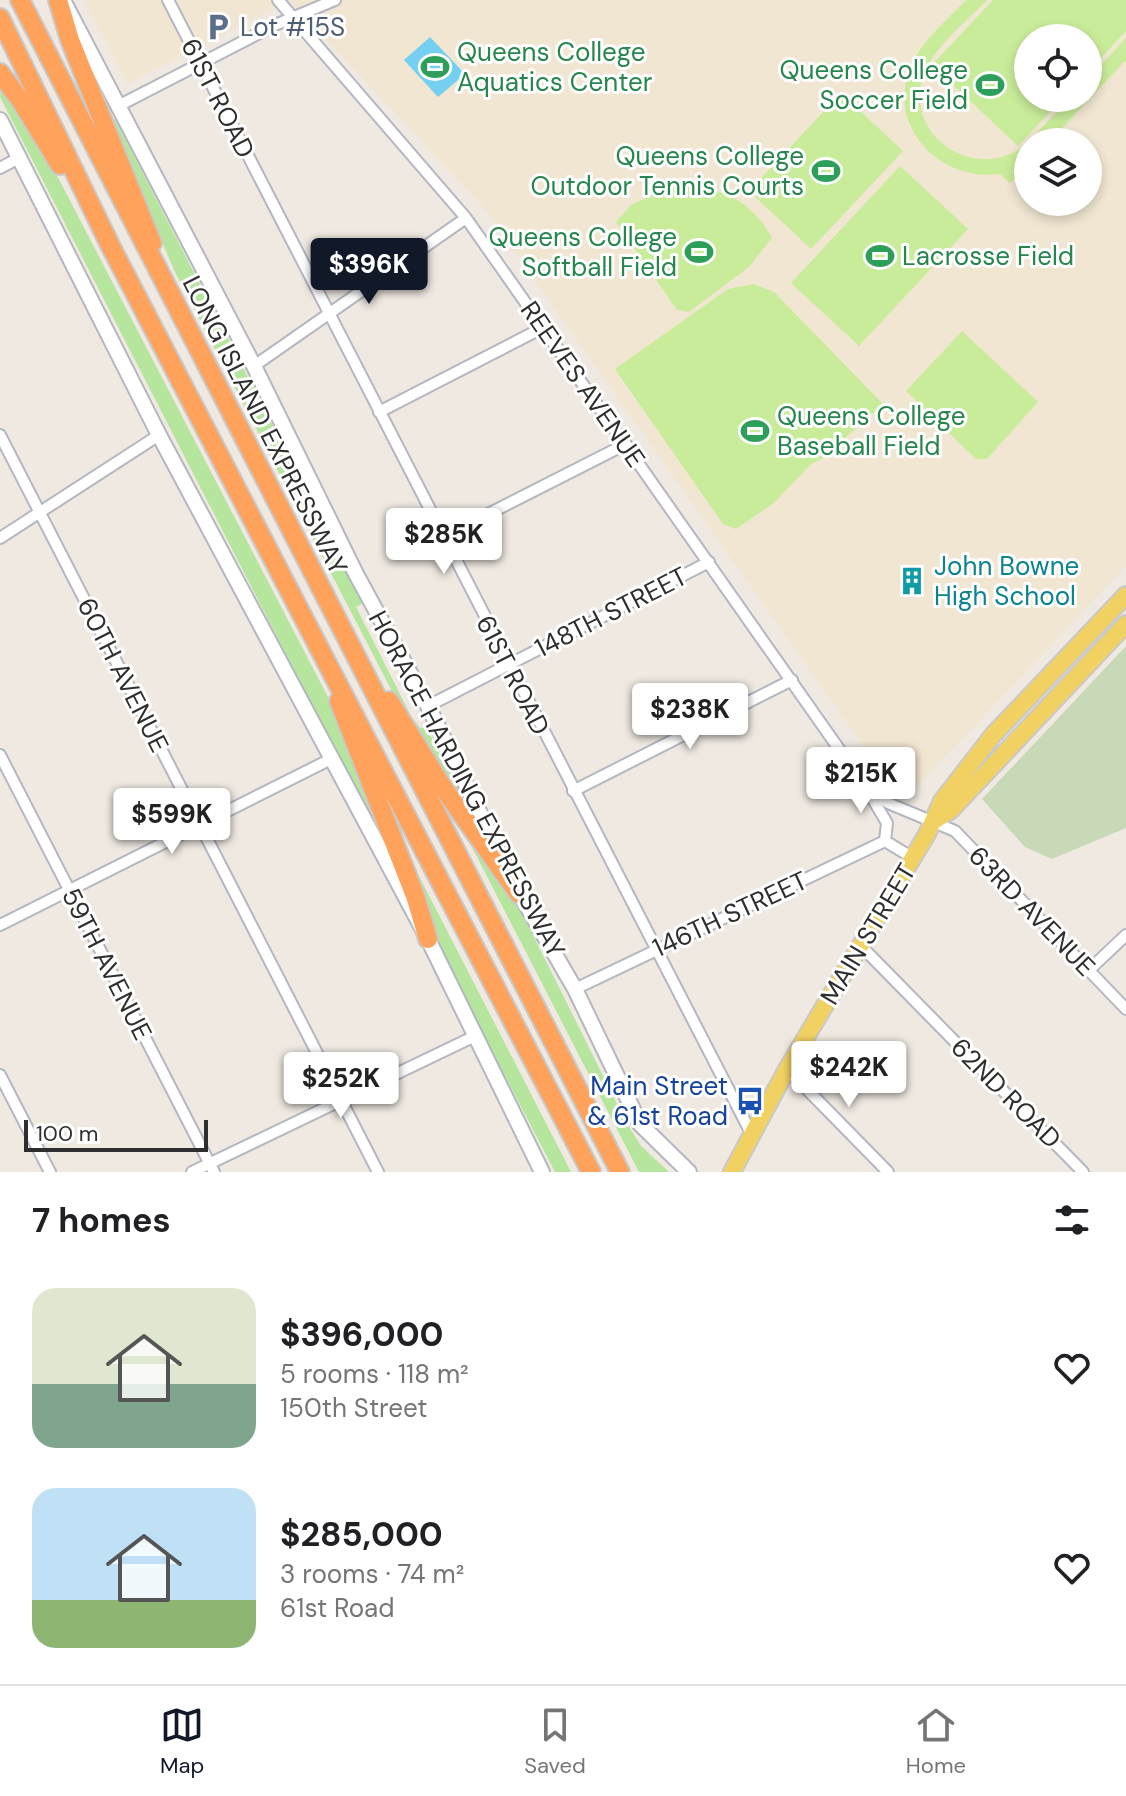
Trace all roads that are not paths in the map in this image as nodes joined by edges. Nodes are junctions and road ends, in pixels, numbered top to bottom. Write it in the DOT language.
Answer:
graph roads {
  1 [pos="20,0"];
  2 [pos="60,0"];
  3 [pos="168,0"];
  4 [pos="278,0"];
  5 [pos="335,0"];
  6 [pos="0,18"];
  7 [pos="294,18"];
  8 [pos="200,63"];
  9 [pos="0,73"];
  10 [pos="120,105"];
  11 [pos="0,120"];
  12 [pos="17,159"];
  13 [pos="0,168"];
  14 [pos="466,218"];
  15 [pos="110,245"];
  16 [pos="169,296"];
  17 [pos="328,314"];
  18 [pos="544,327"];
  19 [pos="254,366"];
  20 [pos="379,412"];
  21 [pos="0,435"];
  22 [pos="159,435"];
  23 [pos="626,444"];
  24 [pos="40,511"];
  25 [pos="443,537"];
  26 [pos="0,538"];
  27 [pos="709,562"];
  28 [pos="1126,595"];
  29 [pos="1126,624"];
  30 [pos="342,631"];
  31 [pos="322,649"];
  32 [pos="508,665"];
  33 [pos="792,680"];
  34 [pos="428,706"];
  35 [pos="0,755"];
  36 [pos="331,759"];
  37 [pos="865,786"];
  38 [pos="573,791"];
  39 [pos="934,821"];
  40 [pos="199,824"];
  41 [pos="885,841"];
  42 [pos="913,858"];
  43 [pos="69,890"];
  44 [pos="519,894"];
  45 [pos="0,925"];
  46 [pos="1126,935"];
  47 [pos="428,939"];
  48 [pos="861,946"];
  49 [pos="655,950"];
  50 [pos="1089,970"];
  51 [pos="575,989"];
  52 [pos="1126,1009"];
  53 [pos="475,1036"];
  54 [pos="787,1069"];
  55 [pos="0,1075"];
  56 [pos="342,1101"];
  57 [pos="752,1135"];
  58 [pos="212,1168"];
  59 [pos="50,1172"];
  60 [pos="192,1172"];
  61 [pos="378,1172"];
  62 [pos="542,1172"];
  63 [pos="591,1172"];
  64 [pos="620,1172"];
  65 [pos="689,1172"];
  66 [pos="732,1172"];
  67 [pos="888,1172"];
  68 [pos="1083,1172"];
  1 -- 16 [label="highway, LONG ISLAND EXPRESSWAY"];
  2 -- 10 [label="main road, HORACE HARDING EXPRESSWAY"];
  2 -- 16 [label="highway"];
  3 -- 8 [label="street, 61ST ROAD"];
  4 -- 7 [label="street, REEVES AVENUE"];
  5 -- 7 [label="street"];
  6 -- 15 [label="highway, LONG ISLAND EXPRESSWAY"];
  7 -- 8 [label="street"];
  7 -- 14 [label="street, REEVES AVENUE"];
  8 -- 10 [label="street"];
  8 -- 17 [label="street, 61ST ROAD"];
  9 -- 15 [label="highway"];
  10 -- 19 [label="main road, HORACE HARDING EXPRESSWAY"];
  11 -- 12 [label="main road"];
  12 -- 13 [label="street"];
  12 -- 22 [label="main road"];
  14 -- 17 [label="street"];
  14 -- 18 [label="street, REEVES AVENUE"];
  15 -- 31 [label="highway, LONG ISLAND EXPRESSWAY"];
  16 -- 30 [label="highway, LONG ISLAND EXPRESSWAY"];
  17 -- 19 [label="street"];
  17 -- 20 [label="street, 61ST ROAD"];
  18 -- 20 [label="street"];
  18 -- 23 [label="street, REEVES AVENUE"];
  19 -- 34 [label="main road, HORACE HARDING EXPRESSWAY"];
  20 -- 25 [label="street, 61ST ROAD"];
  21 -- 24 [label="street, 60TH AVENUE"];
  22 -- 24 [label="street"];
  22 -- 36 [label="main road"];
  23 -- 25 [label="street"];
  23 -- 27 [label="street, REEVES AVENUE"];
  24 -- 26 [label="street"];
  24 -- 40 [label="street, 60TH AVENUE"];
  25 -- 32 [label="street, 61ST ROAD"];
  27 -- 32 [label="street, 148TH STREET"];
  27 -- 33 [label="street, REEVES AVENUE"];
  28 -- 39 [label="main road, MAIN STREET"];
  29 -- 39 [label="main road, MAIN STREET"];
  30 -- 44 [label="highway"];
  30 -- 64 [label="highway, LONG ISLAND EXPRESSWAY"];
  31 -- 47 [label="highway"];
  31 -- 63 [label="highway, LONG ISLAND EXPRESSWAY"];
  32 -- 34 [label="street, 148TH STREET"];
  32 -- 38 [label="street, 61ST ROAD"];
  33 -- 37 [label="street, REEVES AVENUE"];
  33 -- 38 [label="street"];
  34 -- 44 [label="main road, HORACE HARDING EXPRESSWAY"];
  35 -- 43 [label="street, 59TH AVENUE"];
  36 -- 40 [label="street"];
  36 -- 47 [label="main road"];
  37 -- 39 [label="street, REEVES AVENUE"];
  37 -- 41 [label="street, REEVES AVENUE"];
  38 -- 49 [label="street, 61ST ROAD"];
  39 -- 42 [label="main road, MAIN STREET"];
  39 -- 50 [label="street, 63RD AVENUE"];
  40 -- 43 [label="street"];
  40 -- 56 [label="street, 60TH AVENUE"];
  41 -- 42 [label="street"];
  41 -- 49 [label="street, 146TH STREET"];
  42 -- 48 [label="main road, MAIN STREET"];
  43 -- 45 [label="street"];
  43 -- 58 [label="street, 59TH AVENUE"];
  44 -- 51 [label="main road, HORACE HARDING EXPRESSWAY"];
  46 -- 50 [label="street"];
  47 -- 53 [label="main road"];
  48 -- 54 [label="main road, MAIN STREET"];
  48 -- 68 [label="street, 62ND ROAD"];
  49 -- 51 [label="street, 146TH STREET"];
  49 -- 57 [label="street, 61ST ROAD"];
  50 -- 52 [label="street, 63RD AVENUE"];
  51 -- 65 [label="main road, HORACE HARDING EXPRESSWAY"];
  53 -- 56 [label="street"];
  53 -- 62 [label="main road"];
  54 -- 57 [label="main road, MAIN STREET"];
  54 -- 67 [label="street"];
  55 -- 59 [label="street"];
  56 -- 58 [label="street"];
  56 -- 61 [label="street, 60TH AVENUE"];
  57 -- 66 [label="main road, MAIN STREET"];
  58 -- 60 [label="street"];
}
